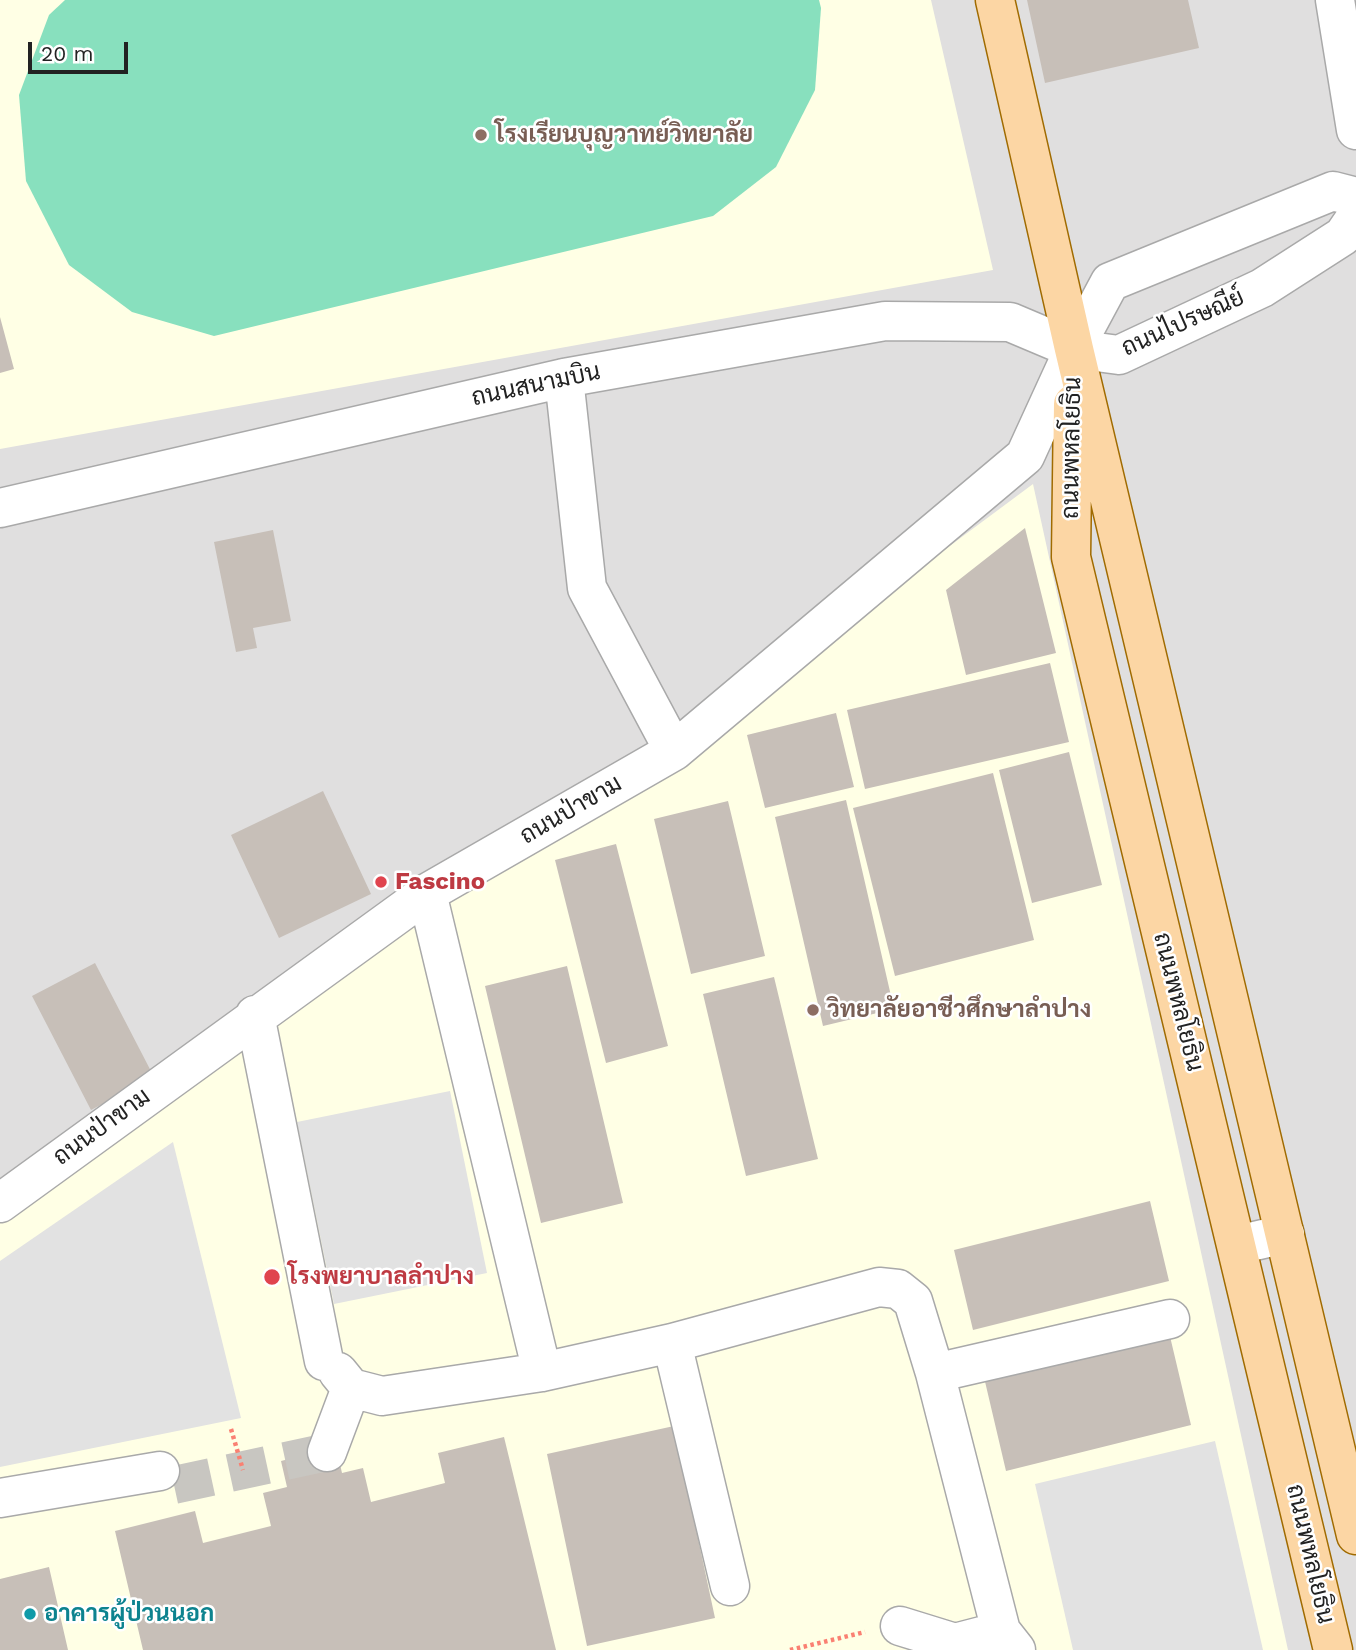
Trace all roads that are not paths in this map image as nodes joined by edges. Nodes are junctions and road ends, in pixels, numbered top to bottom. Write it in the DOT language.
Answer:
graph roads {
  1 [pos="995,0"];
  2 [pos="1335,0"];
  3 [pos="1356,130"];
  4 [pos="1356,197"];
  5 [pos="1356,217"];
  6 [pos="1073,349"];
  7 [pos="564,378"];
  8 [pos="0,508"];
  9 [pos="674,751"];
  10 [pos="427,892"];
  11 [pos="255,1015"];
  12 [pos="0,1203"];
  13 [pos="1285,1234"];
  14 [pos="1237,1245"];
  15 [pos="1170,1319"];
  16 [pos="672,1343"];
  17 [pos="542,1371"];
  18 [pos="935,1373"];
  19 [pos="338,1374"];
  20 [pos="327,1452"];
  21 [pos="158,1469"];
  22 [pos="0,1498"];
  23 [pos="1356,1535"];
  24 [pos="730,1586"];
  25 [pos="888,1628"];
  26 [pos="1009,1641"];
  27 [pos="1332,1650"];
  1 -- 6 [label="main road, ถนนพหลโยธิน"];
  2 -- 3 [label="street"];
  4 -- 6 [label="street, ถนนไปรษณีย์"];
  5 -- 6 [label="street, ถนนไปรษณีย์"];
  6 -- 7 [label="street, ถนนสนามบิน"];
  6 -- 9 [label="street, ถนนป่าขาม"];
  6 -- 13 [label="main road, ถนนพหลโยธิน"];
  6 -- 14 [label="main road, ถนนพหลโยธิน"];
  7 -- 8 [label="street, ถนนสนามบิน"];
  7 -- 9 [label="street"];
  9 -- 10 [label="street, ถนนป่าขาม"];
  10 -- 11 [label="street, ถนนป่าขาม"];
  10 -- 17 [label="street"];
  11 -- 12 [label="street, ถนนป่าขาม"];
  11 -- 19 [label="street"];
  13 -- 14 [label="street"];
  13 -- 23 [label="main road, ถนนพหลโยธิน"];
  14 -- 27 [label="main road, ถนนพหลโยธิน"];
  15 -- 18 [label="street"];
  16 -- 17 [label="street"];
  16 -- 18 [label="street"];
  16 -- 24 [label="street"];
  17 -- 19 [label="street"];
  18 -- 26 [label="street"];
  19 -- 20 [label="street"];
  21 -- 22 [label="street"];
  25 -- 26 [label="street"];
}
